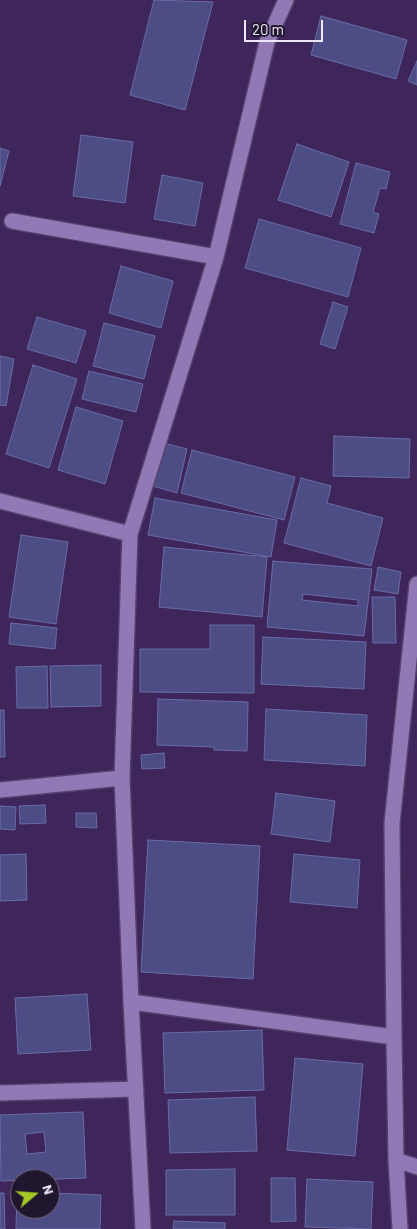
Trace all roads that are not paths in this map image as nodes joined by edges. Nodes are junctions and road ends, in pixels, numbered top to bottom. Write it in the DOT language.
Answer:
graph roads {
  1 [pos="286,0"];
  2 [pos="12,221"];
  3 [pos="216,257"];
  4 [pos="0,501"];
  5 [pos="130,534"];
  6 [pos="417,584"];
  7 [pos="122,778"];
  8 [pos="0,790"];
  9 [pos="131,1002"];
  10 [pos="394,1037"];
  11 [pos="136,1089"];
  12 [pos="0,1093"];
  13 [pos="396,1160"];
  14 [pos="417,1167"];
  15 [pos="143,1229"];
  16 [pos="400,1229"];
  1 -- 3 [label="street"];
  2 -- 3 [label="street"];
  3 -- 5 [label="street"];
  4 -- 5 [label="street"];
  5 -- 7 [label="street"];
  6 -- 10 [label="street"];
  7 -- 8 [label="street"];
  7 -- 9 [label="street"];
  9 -- 10 [label="street"];
  9 -- 11 [label="street"];
  10 -- 13 [label="street"];
  11 -- 12 [label="street"];
  11 -- 15 [label="street"];
  13 -- 14 [label="street"];
  13 -- 16 [label="street"];
}
